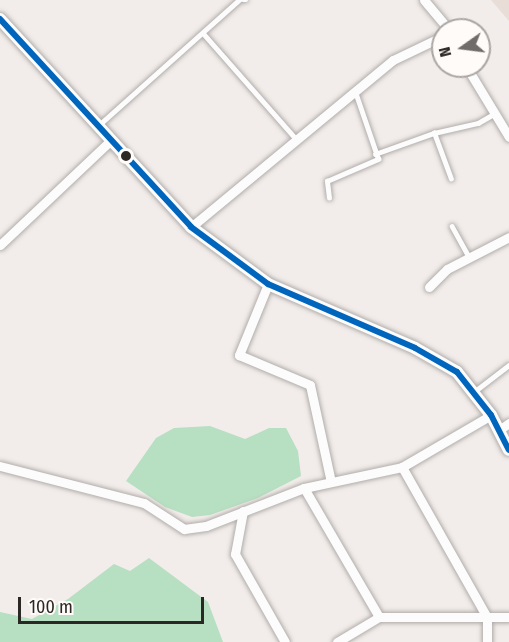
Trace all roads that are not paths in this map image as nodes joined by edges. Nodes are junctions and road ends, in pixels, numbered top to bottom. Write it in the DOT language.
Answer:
graph roads {
  1 [pos="242,0"];
  2 [pos="424,0"];
  3 [pos="439,18"];
  4 [pos="0,19"];
  5 [pos="202,33"];
  6 [pos="431,42"];
  7 [pos="473,78"];
  8 [pos="354,91"];
  9 [pos="495,113"];
  10 [pos="97,126"];
  11 [pos="434,133"];
  12 [pos="509,137"];
  13 [pos="296,139"];
  14 [pos="110,141"];
  15 [pos="375,154"];
  16 [pos="451,179"];
  17 [pos="329,198"];
  18 [pos="452,226"];
  19 [pos="191,227"];
  20 [pos="509,237"];
  21 [pos="0,245"];
  22 [pos="470,258"];
  23 [pos="268,284"];
  24 [pos="429,287"];
  25 [pos="509,365"];
  26 [pos="475,391"];
  27 [pos="491,415"];
  28 [pos="504,427"];
  29 [pos="509,450"];
  30 [pos="0,466"];
  31 [pos="402,466"];
  32 [pos="331,482"];
  33 [pos="304,488"];
  34 [pos="243,511"];
  35 [pos="509,616"];
  36 [pos="379,617"];
  37 [pos="487,617"];
  38 [pos="285,642"];
  39 [pos="337,642"];
  40 [pos="487,642"];
  1 -- 5 [label="lane"];
  2 -- 3 [label="street"];
  4 -- 10 [label="street"];
  5 -- 10 [label="lane"];
  5 -- 13 [label="lane"];
  6 -- 8 [label="street"];
  7 -- 9 [label="street"];
  8 -- 13 [label="street"];
  8 -- 15 [label="lane"];
  9 -- 11 [label="lane"];
  9 -- 12 [label="street"];
  10 -- 14 [label="street"];
  11 -- 15 [label="lane"];
  11 -- 16 [label="lane"];
  13 -- 19 [label="street"];
  14 -- 19 [label="street"];
  14 -- 21 [label="street"];
  15 -- 17 [label="lane"];
  18 -- 22 [label="lane"];
  19 -- 23 [label="street"];
  20 -- 22 [label="street"];
  22 -- 24 [label="street"];
  23 -- 26 [label="street"];
  23 -- 32 [label="street"];
  25 -- 26 [label="lane"];
  26 -- 27 [label="street"];
  27 -- 28 [label="street"];
  27 -- 31 [label="street"];
  28 -- 29 [label="street"];
  30 -- 34 [label="street"];
  31 -- 32 [label="street"];
  31 -- 37 [label="street"];
  32 -- 33 [label="street"];
  33 -- 34 [label="street"];
  33 -- 36 [label="street"];
  34 -- 38 [label="street"];
  35 -- 37 [label="street"];
  36 -- 37 [label="street"];
  36 -- 39 [label="street"];
  37 -- 40 [label="street"];
}
